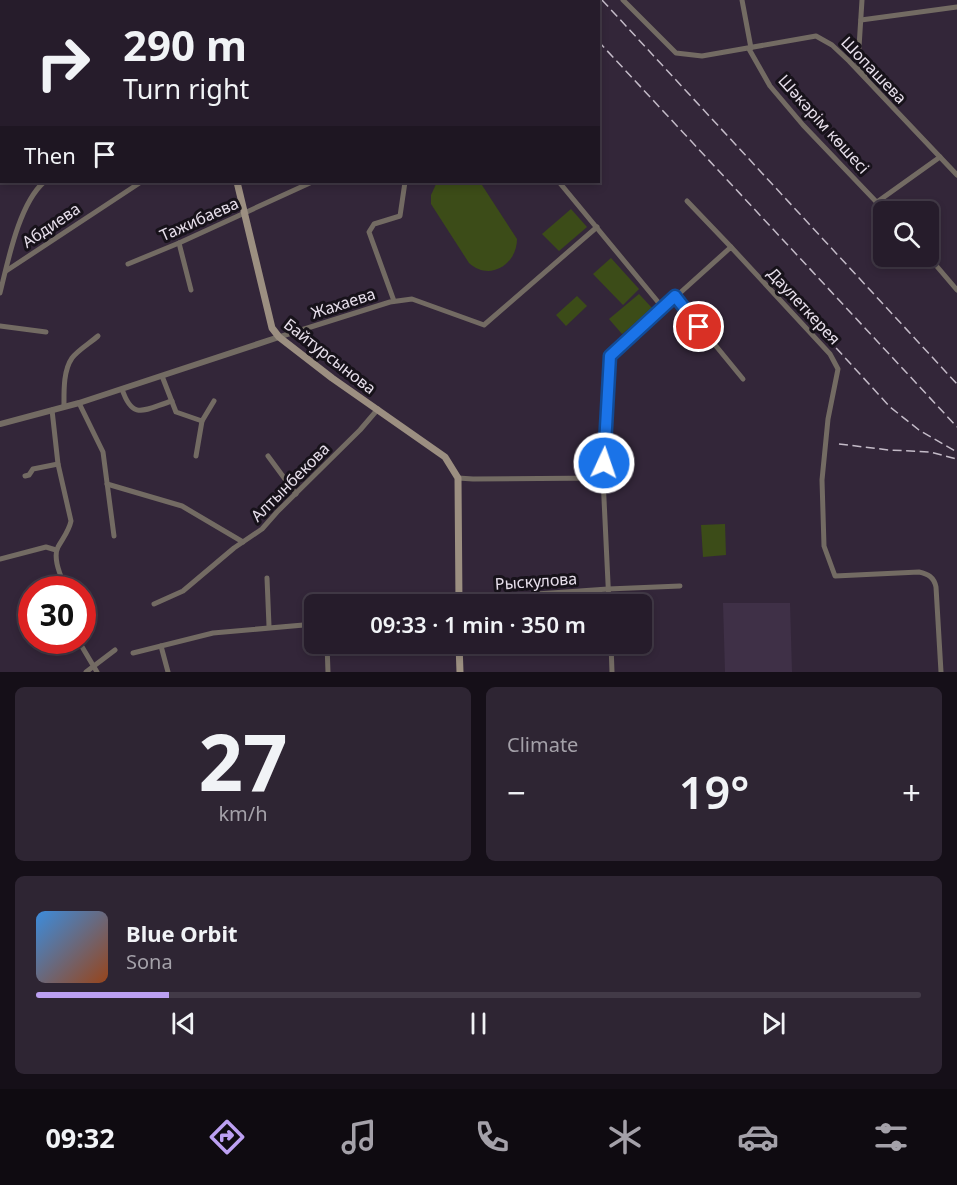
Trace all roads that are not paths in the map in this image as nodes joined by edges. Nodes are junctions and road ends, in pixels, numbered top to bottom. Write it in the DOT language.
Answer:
graph roads {
  1 [pos="623,0"];
  2 [pos="742,0"];
  3 [pos="862,0"];
  4 [pos="957,7"];
  5 [pos="861,20"];
  6 [pos="750,48"];
  7 [pos="867,81"];
  8 [pos="940,157"];
  9 [pos="954,168"];
  10 [pos="957,175"];
  11 [pos="43,183"];
  12 [pos="139,183"];
  13 [pos="237,183"];
  14 [pos="310,183"];
  15 [pos="405,183"];
  16 [pos="560,183"];
  17 [pos="687,201"];
  18 [pos="876,201"];
  19 [pos="878,201"];
  20 [pos="245,213"];
  21 [pos="597,227"];
  22 [pos="179,243"];
  23 [pos="731,247"];
  24 [pos="128,264"];
  25 [pos="937,267"];
  26 [pos="6,271"];
  27 [pos="191,290"];
  28 [pos="957,290"];
  29 [pos="0,293"];
  30 [pos="675,296"];
  31 [pos="394,301"];
  32 [pos="663,308"];
  33 [pos="0,326"];
  34 [pos="46,332"];
  35 [pos="98,336"];
  36 [pos="279,337"];
  37 [pos="162,376"];
  38 [pos="743,379"];
  39 [pos="122,389"];
  40 [pos="172,401"];
  41 [pos="214,401"];
  42 [pos="79,403"];
  43 [pos="64,406"];
  44 [pos="378,410"];
  45 [pos="52,411"];
  46 [pos="202,421"];
  47 [pos="0,424"];
  48 [pos="196,456"];
  49 [pos="268,456"];
  50 [pos="58,464"];
  51 [pos="25,476"];
  52 [pos="458,478"];
  53 [pos="603,478"];
  54 [pos="107,484"];
  55 [pos="296,494"];
  56 [pos="114,536"];
  57 [pos="243,542"];
  58 [pos="56,550"];
  59 [pos="0,559"];
  60 [pos="61,576"];
  61 [pos="267,578"];
  62 [pos="680,586"];
  63 [pos="608,589"];
  64 [pos="459,594"];
  65 [pos="551,594"];
  66 [pos="608,594"];
  67 [pos="154,604"];
  68 [pos="304,624"];
  69 [pos="269,626"];
  70 [pos="161,646"];
  71 [pos="116,650"];
  72 [pos="134,652"];
  73 [pos="86,654"];
  74 [pos="327,654"];
  75 [pos="459,654"];
  76 [pos="611,654"];
  77 [pos="95,669"];
  78 [pos="86,672"];
  79 [pos="168,672"];
  80 [pos="328,672"];
  81 [pos="459,672"];
  82 [pos="612,672"];
  83 [pos="941,672"];
  1 -- 6 [label="street"];
  2 -- 6 [label="street, Шәкәрім көшесі"];
  3 -- 5 [label="street"];
  4 -- 5 [label="street, Шопашева"];
  5 -- 7 [label="street"];
  6 -- 7 [label="street, Шопашева"];
  6 -- 18 [label="street, Шәкәрім көшесі"];
  7 -- 8 [label="street, Шопашева"];
  8 -- 9 [label="street, Шопашева"];
  8 -- 19 [label="street"];
  9 -- 10 [label="street, Шопашева"];
  11 -- 26 [label="street"];
  12 -- 26 [label="street, Абдиева"];
  13 -- 20 [label="main road, Байтурсынова"];
  14 -- 20 [label="street, Тажибаева"];
  15 -- 31 [label="street"];
  16 -- 21 [label="street"];
  17 -- 23 [label="street"];
  20 -- 22 [label="street, Тажибаева"];
  20 -- 36 [label="main road, Байтурсынова"];
  21 -- 31 [label="street, Жахаева"];
  21 -- 32 [label="street"];
  22 -- 24 [label="street, Тажибаева"];
  22 -- 27 [label="street"];
  23 -- 30 [label="street"];
  23 -- 83 [label="street, Даулеткерея"];
  25 -- 28 [label="street"];
  26 -- 29 [label="street"];
  30 -- 32 [label="street"];
  30 -- 38 [label="street"];
  31 -- 36 [label="street, Жахаева"];
  32 -- 53 [label="street"];
  33 -- 34 [label="street"];
  35 -- 43 [label="street"];
  36 -- 37 [label="street, Жахаева"];
  36 -- 44 [label="main road, Байтурсынова"];
  37 -- 39 [label="street, Жахаева"];
  37 -- 40 [label="street"];
  39 -- 40 [label="street"];
  39 -- 42 [label="street, Жахаева"];
  40 -- 46 [label="street"];
  41 -- 46 [label="street"];
  42 -- 43 [label="street, Жахаева"];
  42 -- 54 [label="street"];
  43 -- 45 [label="street, Жахаева"];
  44 -- 52 [label="main road, Байтурсынова"];
  44 -- 55 [label="street, Алтынбекова"];
  45 -- 47 [label="street, Жахаева"];
  45 -- 50 [label="street"];
  46 -- 48 [label="street"];
  49 -- 55 [label="street"];
  50 -- 51 [label="street"];
  50 -- 58 [label="street"];
  52 -- 53 [label="street"];
  52 -- 64 [label="main road"];
  53 -- 63 [label="street"];
  54 -- 56 [label="street"];
  54 -- 57 [label="street"];
  55 -- 57 [label="street, Алтынбекова"];
  57 -- 67 [label="street, Алтынбекова"];
  58 -- 59 [label="street"];
  58 -- 60 [label="street"];
  61 -- 69 [label="street"];
  62 -- 63 [label="street, Рыскулова"];
  63 -- 65 [label="street, Рыскулова"];
  63 -- 66 [label="street"];
  68 -- 69 [label="street"];
  69 -- 70 [label="street"];
  70 -- 72 [label="street"];
  70 -- 79 [label="street"];
  71 -- 77 [label="street"];
  73 -- 77 [label="street"];
  74 -- 80 [label="street"];
  75 -- 81 [label="main road"];
  76 -- 82 [label="street"];
  77 -- 78 [label="street"];
}
